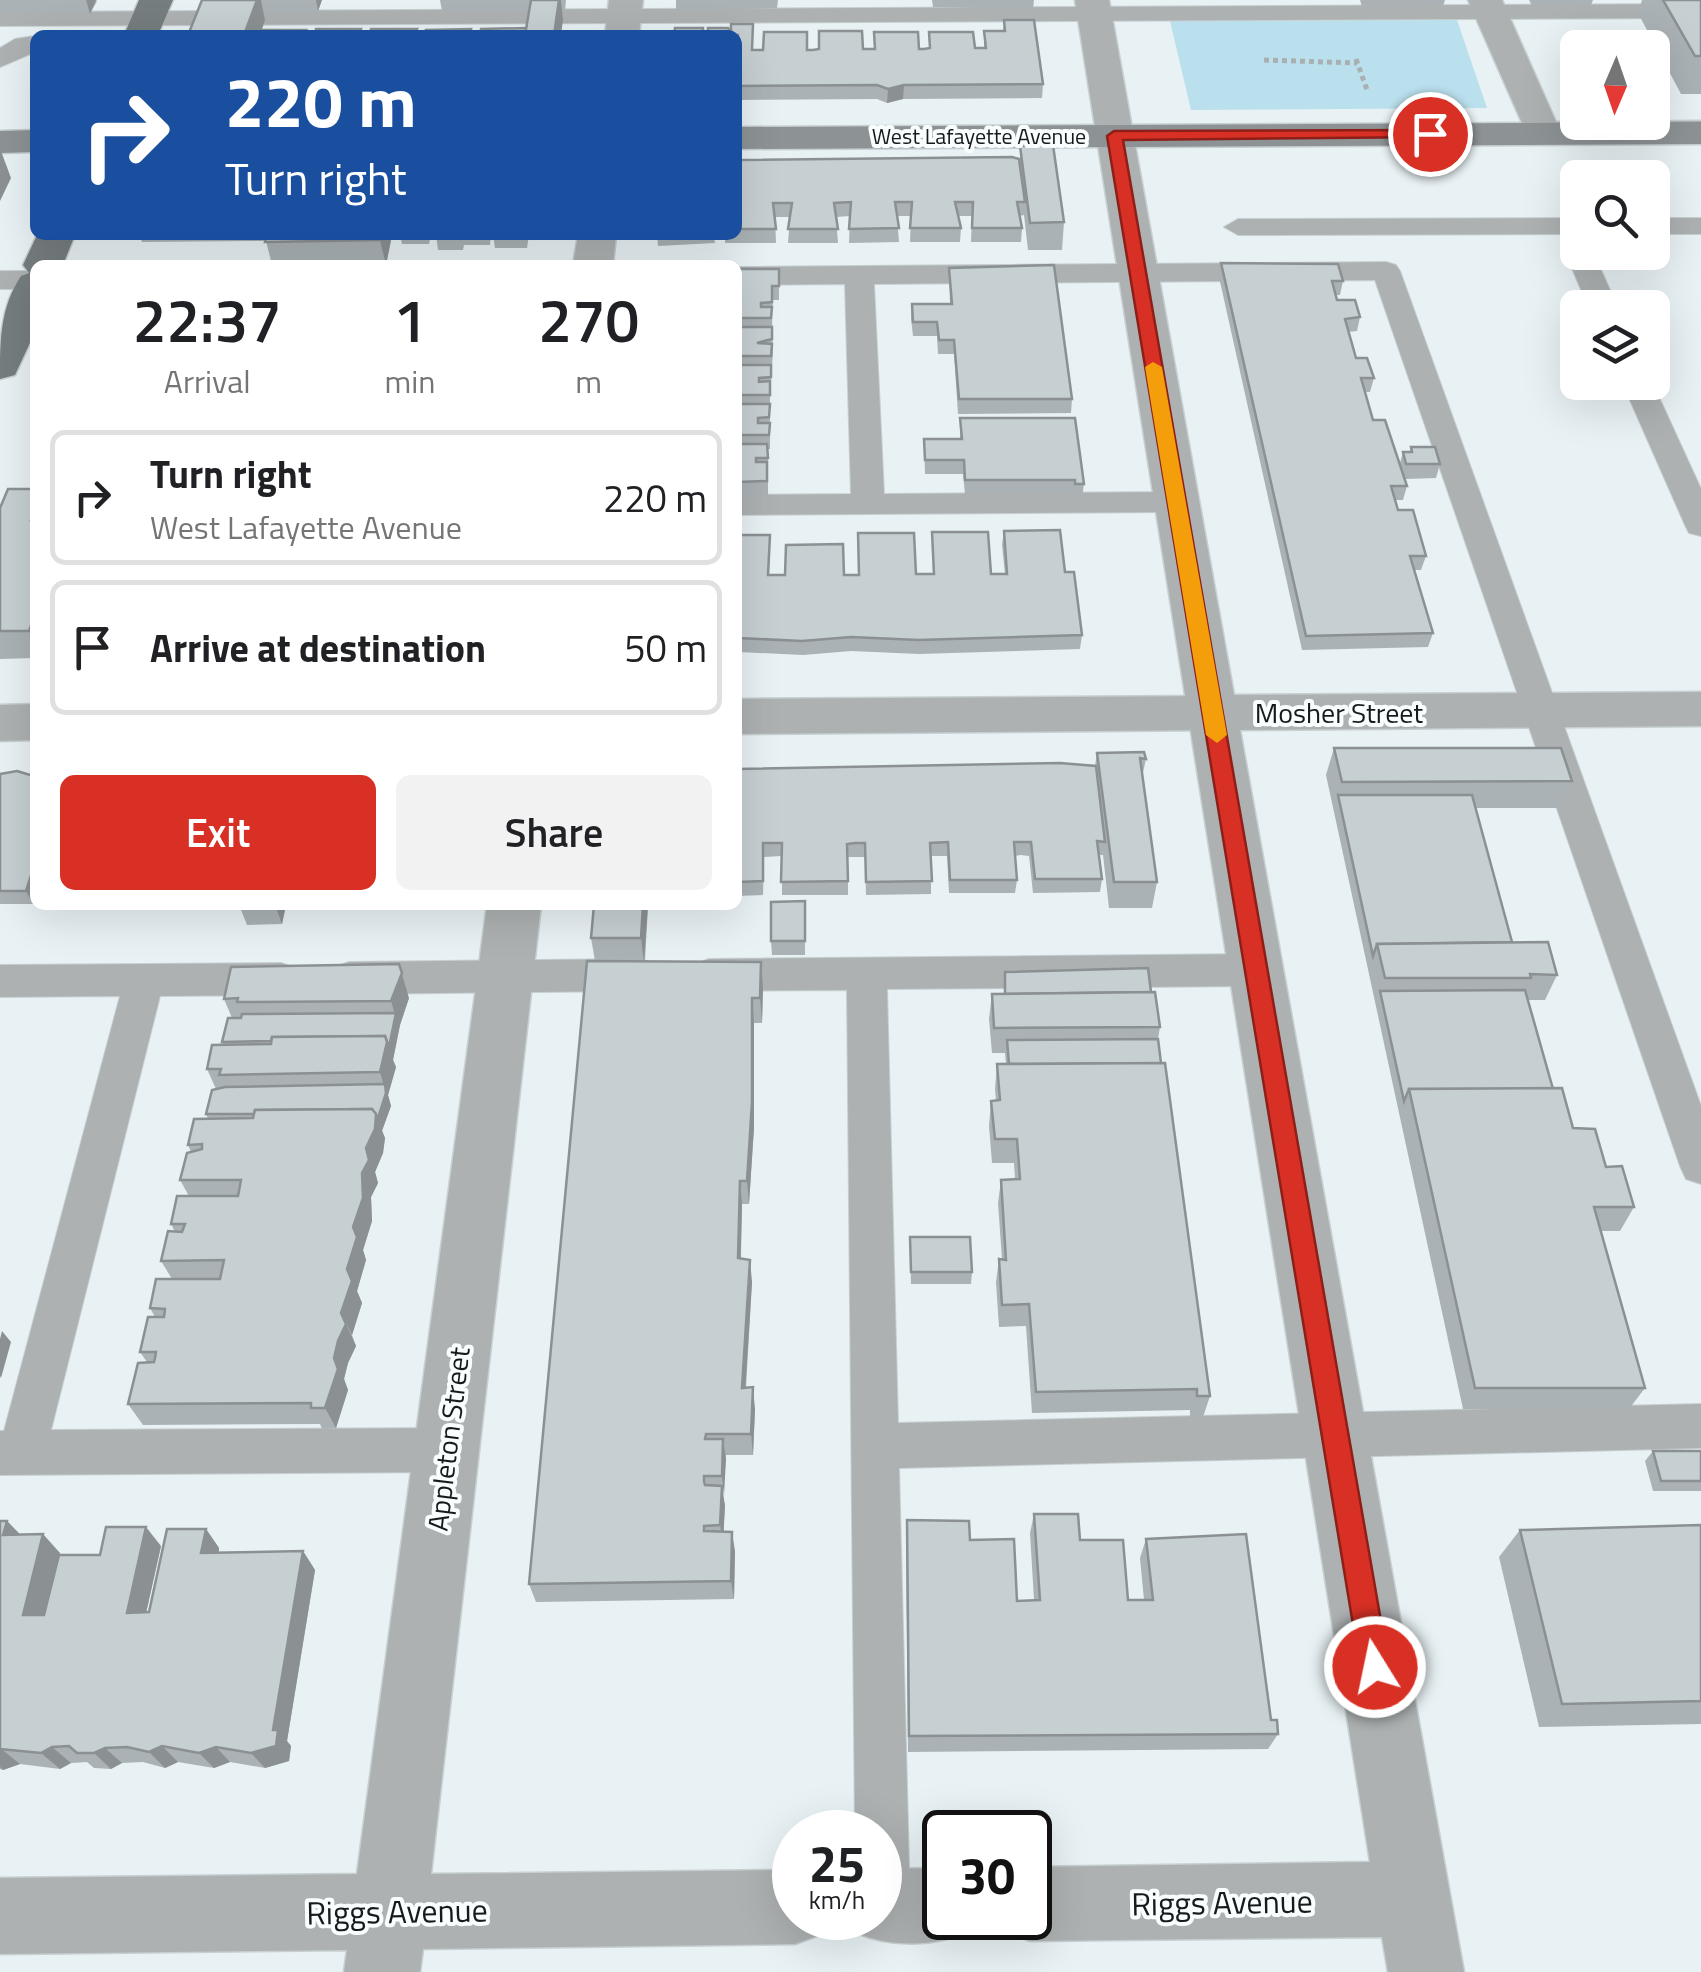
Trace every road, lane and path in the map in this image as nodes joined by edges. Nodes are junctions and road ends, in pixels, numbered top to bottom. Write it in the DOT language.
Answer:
graph roads {
  1 [pos="1488,6"];
  2 [pos="1093,7"];
  3 [pos="1321,7"];
  4 [pos="848,8"];
  5 [pos="400,9"];
  6 [pos="1701,11"];
  7 [pos="624,17"];
  8 [pos="149,18"];
  9 [pos="0,19"];
  10 [pos="30,44"];
  11 [pos="1352,48"];
  12 [pos="0,59"];
  13 [pos="1368,91"];
  14 [pos="1701,132"];
  15 [pos="1114,136"];
  16 [pos="742,138"];
  17 [pos="0,142"];
  18 [pos="30,142"];
  19 [pos="1670,226"];
  20 [pos="1701,226"];
  21 [pos="1238,228"];
  22 [pos="1560,238"];
  23 [pos="1138,273"];
  24 [pos="858,274"];
  25 [pos="742,276"];
  26 [pos="0,280"];
  27 [pos="30,282"];
  28 [pos="30,294"];
  29 [pos="0,366"];
  30 [pos="1645,400"];
  31 [pos="1177,502"];
  32 [pos="868,505"];
  33 [pos="742,506"];
  34 [pos="1701,526"];
  35 [pos="1701,709"];
  36 [pos="1540,710"];
  37 [pos="1213,713"];
  38 [pos="742,717"];
  39 [pos="30,722"];
  40 [pos="0,723"];
  41 [pos="513,910"];
  42 [pos="1256,970"];
  43 [pos="867,973"];
  44 [pos="505,976"];
  45 [pos="144,980"];
  46 [pos="0,981"];
  47 [pos="1701,1166"];
  48 [pos="1701,1426"];
  49 [pos="1336,1435"];
  50 [pos="876,1446"];
  51 [pos="447,1450"];
  52 [pos="11,1452"];
  53 [pos="1414,1900"];
  54 [pos="1052,1904"];
  55 [pos="903,1906"];
  56 [pos="772,1909"];
  57 [pos="0,1916"];
  58 [pos="386,1941"];
  59 [pos="1426,1972"];
  1 -- 3 [label="lane"];
  1 -- 6 [label="lane"];
  1 -- 14 [label="street, West Lafayette Avenue"];
  2 -- 3 [label="lane"];
  2 -- 4 [label="lane"];
  2 -- 15 [label="street"];
  4 -- 7 [label="lane"];
  5 -- 7 [label="lane"];
  5 -- 8 [label="lane"];
  8 -- 9 [label="lane"];
  10 -- 12 [label="lane"];
  11 -- 13 [label="path"];
  14 -- 15 [label="main road, West Lafayette Avenue"];
  15 -- 16 [label="main road, West Lafayette Avenue"];
  15 -- 23 [label="street"];
  17 -- 18 [label="main road"];
  19 -- 20 [label="lane"];
  21 -- 22 [label="lane"];
  23 -- 24 [label="lane"];
  23 -- 31 [label="street"];
  23 -- 36 [label="lane"];
  24 -- 25 [label="lane"];
  24 -- 32 [label="lane"];
  26 -- 27 [label="lane"];
  28 -- 29 [label="main road"];
  30 -- 34 [label="lane"];
  31 -- 32 [label="lane"];
  31 -- 37 [label="street"];
  32 -- 33 [label="lane"];
  35 -- 36 [label="street, Mosher Street"];
  36 -- 37 [label="street, Mosher Street"];
  36 -- 47 [label="lane"];
  37 -- 38 [label="street, Mosher Street"];
  37 -- 42 [label="street"];
  39 -- 40 [label="street"];
  41 -- 44 [label="street, Appleton Street"];
  42 -- 43 [label="lane"];
  42 -- 49 [label="street"];
  43 -- 44 [label="lane"];
  43 -- 50 [label="lane"];
  44 -- 45 [label="lane"];
  44 -- 51 [label="street, Appleton Street"];
  45 -- 46 [label="lane"];
  45 -- 52 [label="lane"];
  48 -- 49 [label="lane"];
  49 -- 50 [label="lane"];
  49 -- 53 [label="street"];
  50 -- 55 [label="lane"];
  51 -- 52 [label="lane"];
  51 -- 58 [label="street, Appleton Street"];
  53 -- 54 [label="street, Riggs Avenue"];
  53 -- 59 [label="street"];
  56 -- 58 [label="street, Riggs Avenue"];
  57 -- 58 [label="street, Riggs Avenue"];
}
